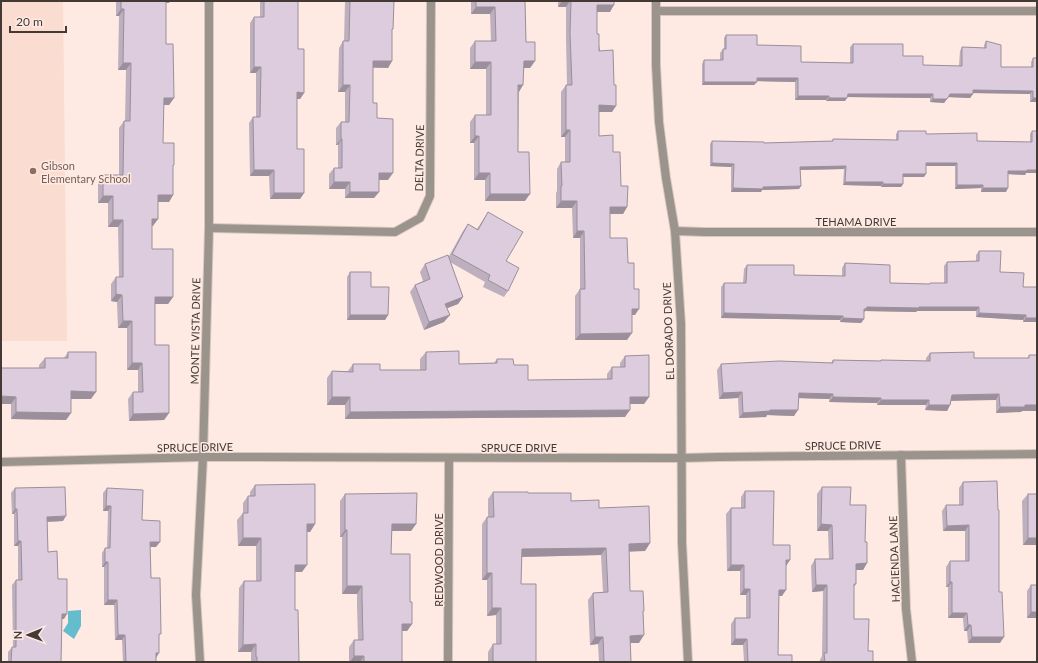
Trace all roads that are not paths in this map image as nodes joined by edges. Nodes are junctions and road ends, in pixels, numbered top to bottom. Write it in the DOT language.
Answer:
graph roads {
  1 [pos="209,1"];
  2 [pos="431,1"];
  3 [pos="656,1"];
  4 [pos="656,11"];
  5 [pos="1037,11"];
  6 [pos="209,228"];
  7 [pos="675,231"];
  8 [pos="1037,232"];
  9 [pos="1037,454"];
  10 [pos="902,455"];
  11 [pos="203,457"];
  12 [pos="449,458"];
  13 [pos="681,458"];
  14 [pos="1,462"];
  15 [pos="200,662"];
  16 [pos="448,662"];
  17 [pos="688,662"];
  18 [pos="912,662"];
  1 -- 6 [label="street, MONTE VISTA DRIVE"];
  2 -- 6 [label="street, DELTA DRIVE"];
  3 -- 4 [label="street, EL DORADO DRIVE"];
  4 -- 5 [label="street"];
  4 -- 7 [label="street, EL DORADO DRIVE"];
  6 -- 11 [label="street, MONTE VISTA DRIVE"];
  7 -- 8 [label="street, TEHAMA DRIVE"];
  7 -- 13 [label="street, EL DORADO DRIVE"];
  9 -- 10 [label="street, SPRUCE DRIVE"];
  10 -- 13 [label="street, SPRUCE DRIVE"];
  10 -- 18 [label="street, HACIENDA LANE"];
  11 -- 12 [label="street, SPRUCE DRIVE"];
  11 -- 14 [label="street, SPRUCE DRIVE"];
  11 -- 15 [label="street, MONTE VISTA DRIVE"];
  12 -- 13 [label="street, SPRUCE DRIVE"];
  12 -- 16 [label="street, REDWOOD DRIVE"];
  13 -- 17 [label="street, EL DORADO DRIVE"];
}
